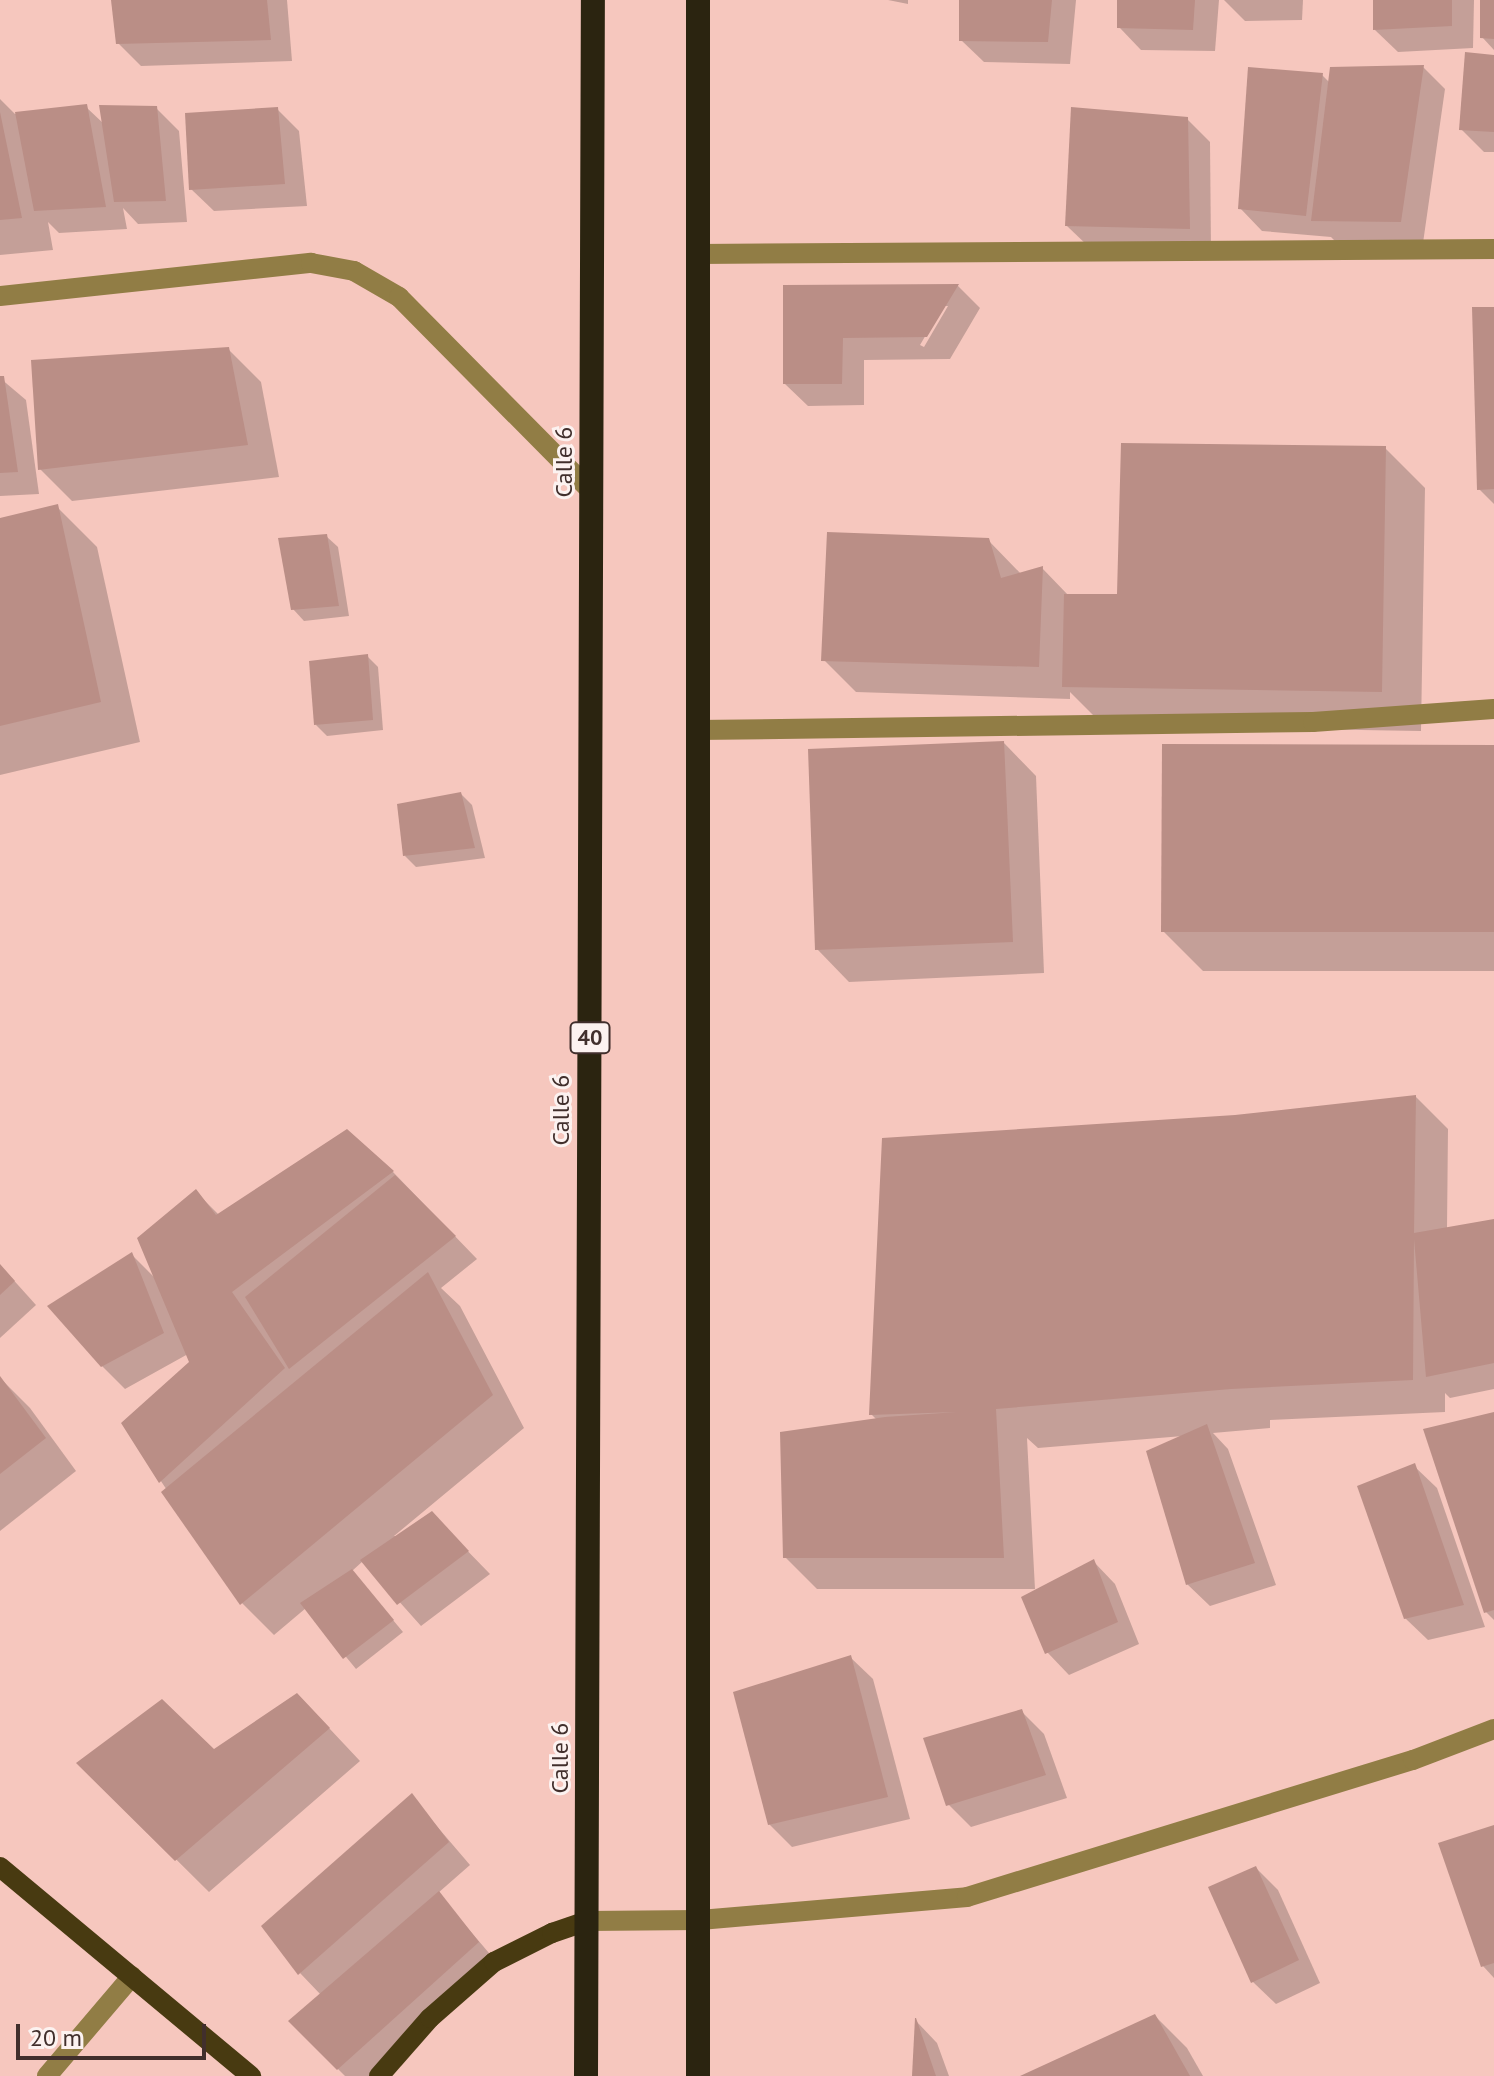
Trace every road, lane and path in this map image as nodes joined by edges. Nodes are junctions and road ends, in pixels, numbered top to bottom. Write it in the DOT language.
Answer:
graph roads {
  1 [pos="593,0"];
  2 [pos="698,0"];
  3 [pos="1494,249"];
  4 [pos="698,254"];
  5 [pos="0,296"];
  6 [pos="591,491"];
  7 [pos="1494,709"];
  8 [pos="697,730"];
  9 [pos="1494,1729"];
  10 [pos="0,1867"];
  11 [pos="700,1920"];
  12 [pos="587,1921"];
  13 [pos="132,1976"];
  14 [pos="47,2076"];
  15 [pos="251,2076"];
  16 [pos="379,2076"];
  17 [pos="586,2076"];
  18 [pos="698,2076"];
  1 -- 6 [label="highway, Calle 6 / 40"];
  2 -- 4 [label="highway"];
  3 -- 4 [label="street"];
  4 -- 8 [label="highway"];
  5 -- 6 [label="street"];
  6 -- 12 [label="highway, Calle 6 / 40"];
  7 -- 8 [label="street"];
  8 -- 11 [label="highway"];
  9 -- 11 [label="street"];
  10 -- 13 [label="main road"];
  11 -- 12 [label="street"];
  11 -- 18 [label="highway"];
  12 -- 16 [label="main road"];
  12 -- 17 [label="highway, Calle 6 / 40"];
  13 -- 14 [label="street"];
  13 -- 15 [label="main road"];
}
